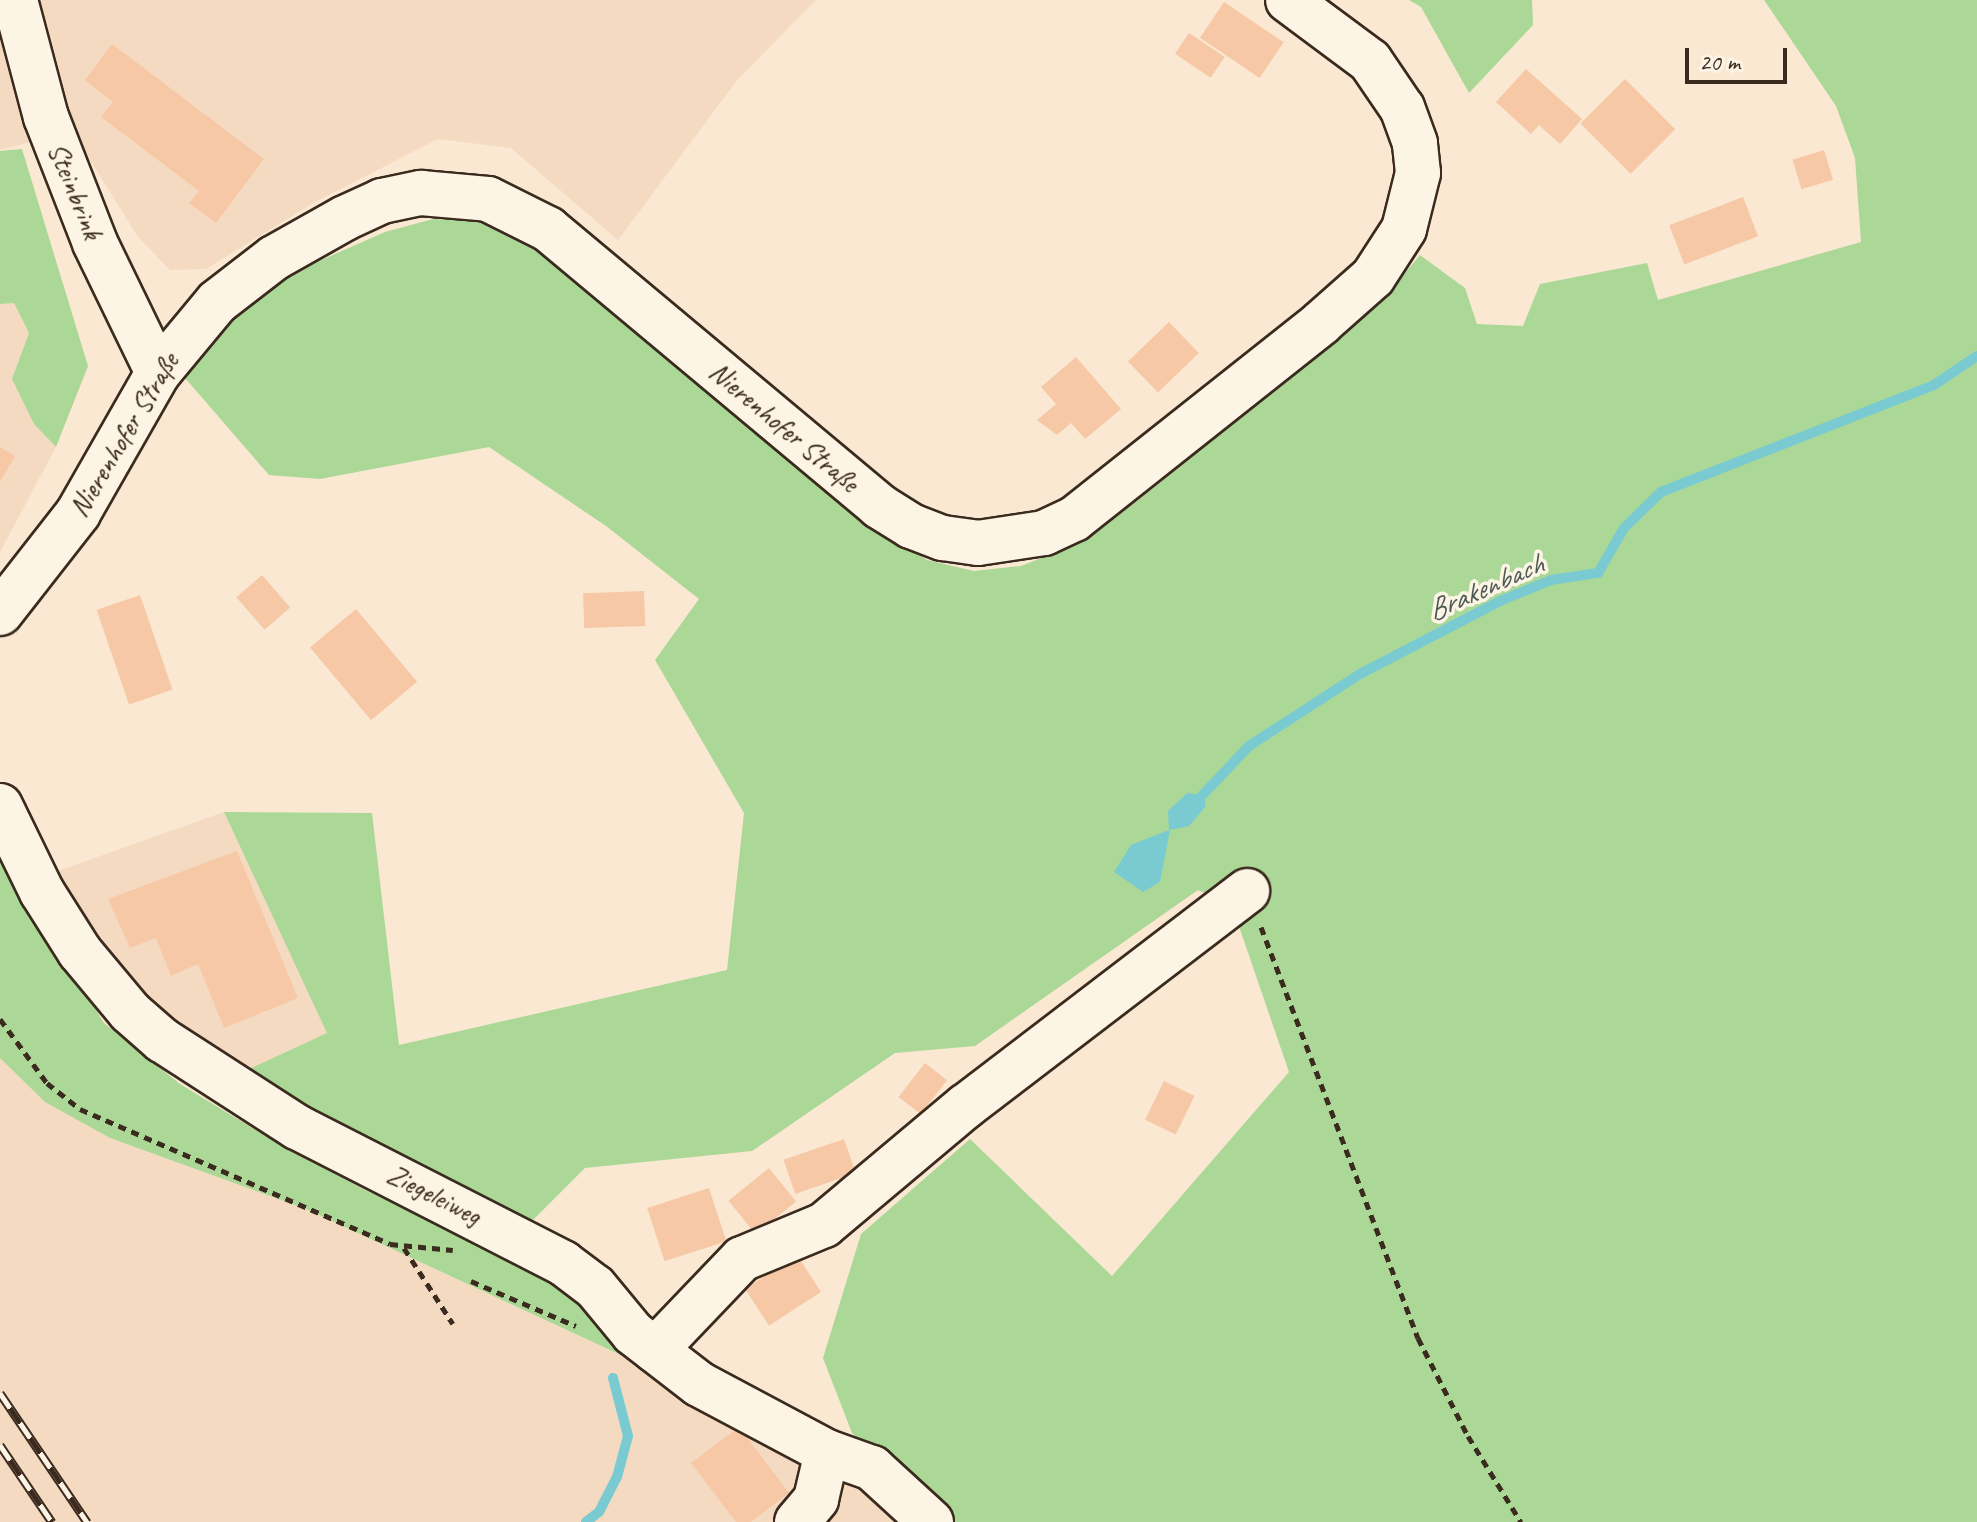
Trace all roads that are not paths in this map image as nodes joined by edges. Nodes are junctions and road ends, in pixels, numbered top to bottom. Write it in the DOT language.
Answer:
graph roads {
  1 [pos="15,0"];
  2 [pos="1288,0"];
  3 [pos="158,373"];
  4 [pos="0,613"];
  5 [pos="0,806"];
  6 [pos="1247,891"];
  7 [pos="644,1342"];
  8 [pos="827,1452"];
  9 [pos="797,1522"];
  10 [pos="931,1522"];
  1 -- 3 [label="street, Steinbrink"];
  2 -- 3 [label="street, Nierenhofer Straße"];
  3 -- 4 [label="street, Nierenhofer Straße"];
  5 -- 7 [label="street, Ziegeleiweg"];
  6 -- 7 [label="street"];
  7 -- 8 [label="street, Ziegeleiweg"];
  8 -- 9 [label="street"];
  8 -- 10 [label="street, Ziegeleiweg"];
}
